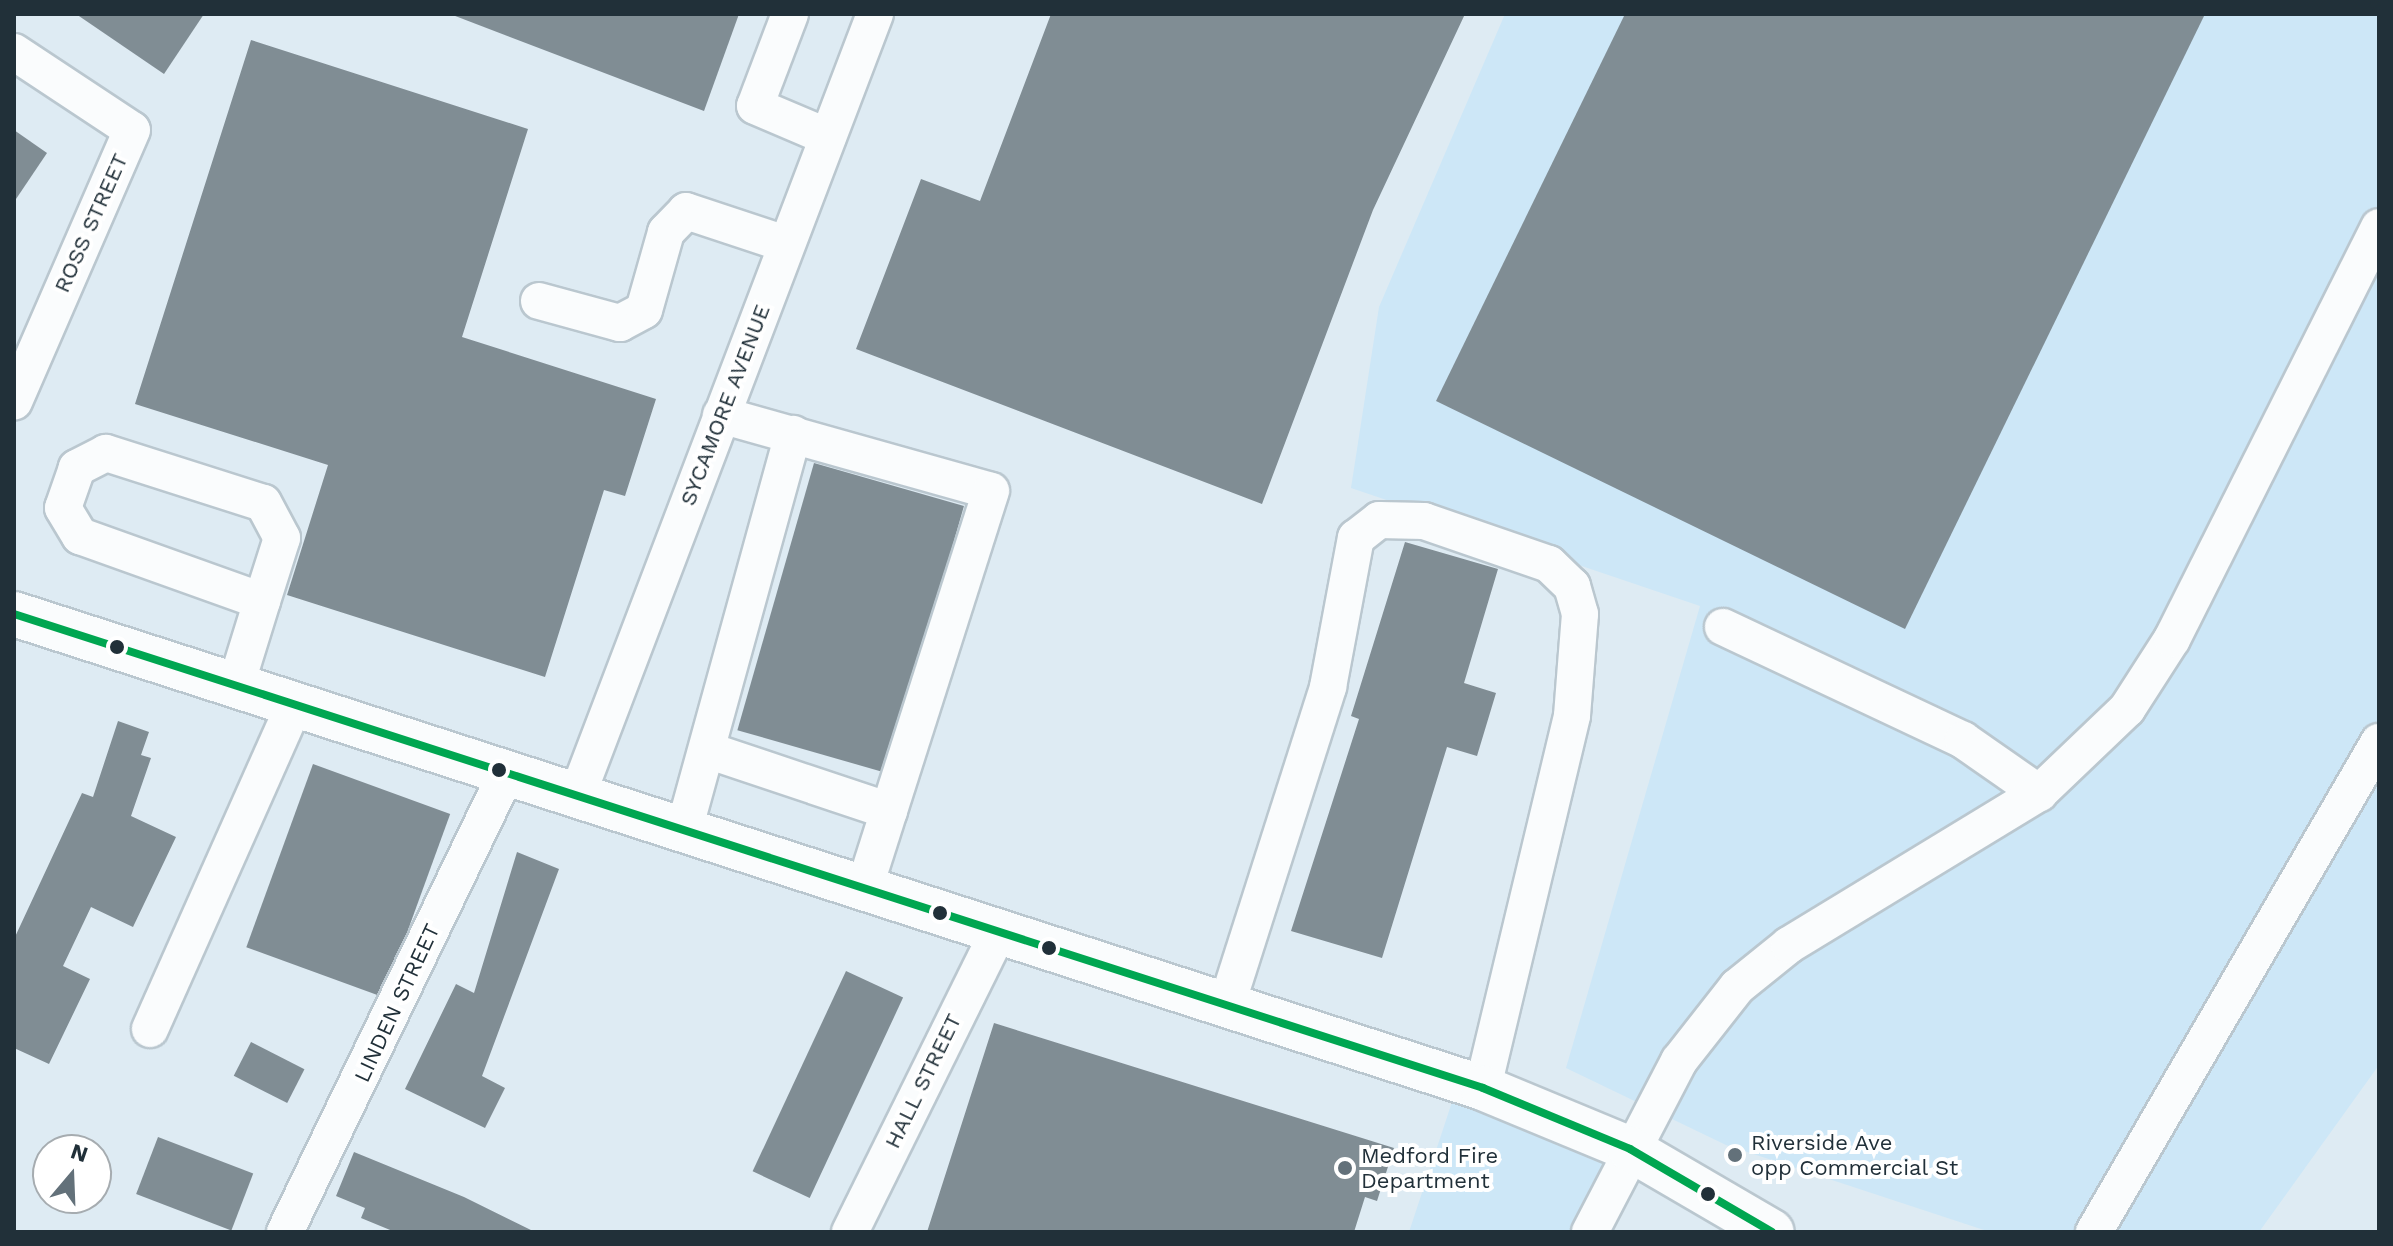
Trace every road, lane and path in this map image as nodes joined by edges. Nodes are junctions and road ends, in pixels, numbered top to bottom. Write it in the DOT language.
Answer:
graph roads {
  1 [pos="790,14"];
  2 [pos="875,14"];
  3 [pos="14,52"];
  4 [pos="828,137"];
  5 [pos="2379,227"];
  6 [pos="786,244"];
  7 [pos="539,301"];
  8 [pos="14,401"];
  9 [pos="721,415"];
  10 [pos="793,434"];
  11 [pos="262,601"];
  12 [pos="15,618"];
  13 [pos="1723,627"];
  14 [pos="236,685"];
  15 [pos="295,704"];
  16 [pos="2379,742"];
  17 [pos="707,750"];
  18 [pos="507,772"];
  19 [pos="2039,793"];
  20 [pos="577,796"];
  21 [pos="889,811"];
  22 [pos="684,830"];
  23 [pos="864,888"];
  24 [pos="998,932"];
  25 [pos="1227,1004"];
  26 [pos="150,1029"];
  27 [pos="1483,1088"];
  28 [pos="1630,1149"];
  29 [pos="285,1232"];
  30 [pos="850,1232"];
  31 [pos="1590,1232"];
  32 [pos="1772,1232"];
  33 [pos="2094,1232"];
  1 -- 4 [label="street"];
  2 -- 4 [label="street, SYCAMORE AVENUE"];
  3 -- 8 [label="street, ROSS STREET"];
  4 -- 6 [label="street, SYCAMORE AVENUE"];
  5 -- 19 [label="street"];
  6 -- 7 [label="street"];
  6 -- 9 [label="street, SYCAMORE AVENUE"];
  9 -- 10 [label="street"];
  9 -- 20 [label="street, SYCAMORE AVENUE"];
  10 -- 17 [label="street"];
  10 -- 21 [label="street"];
  11 -- 11 [label="street"];
  11 -- 14 [label="street"];
  12 -- 14 [label="main road"];
  13 -- 19 [label="street"];
  14 -- 15 [label="main road"];
  15 -- 18 [label="main road"];
  15 -- 26 [label="street"];
  16 -- 33 [label="street"];
  17 -- 21 [label="street"];
  17 -- 22 [label="street"];
  18 -- 20 [label="main road"];
  18 -- 29 [label="street, LINDEN STREET"];
  19 -- 28 [label="street"];
  20 -- 22 [label="main road"];
  21 -- 23 [label="street"];
  22 -- 23 [label="main road"];
  23 -- 24 [label="main road"];
  24 -- 25 [label="main road"];
  24 -- 30 [label="street, HALL STREET"];
  25 -- 27 [label="main road"];
  25 -- 27 [label="street"];
  27 -- 28 [label="main road"];
  28 -- 31 [label="street"];
  28 -- 32 [label="main road"];
}
